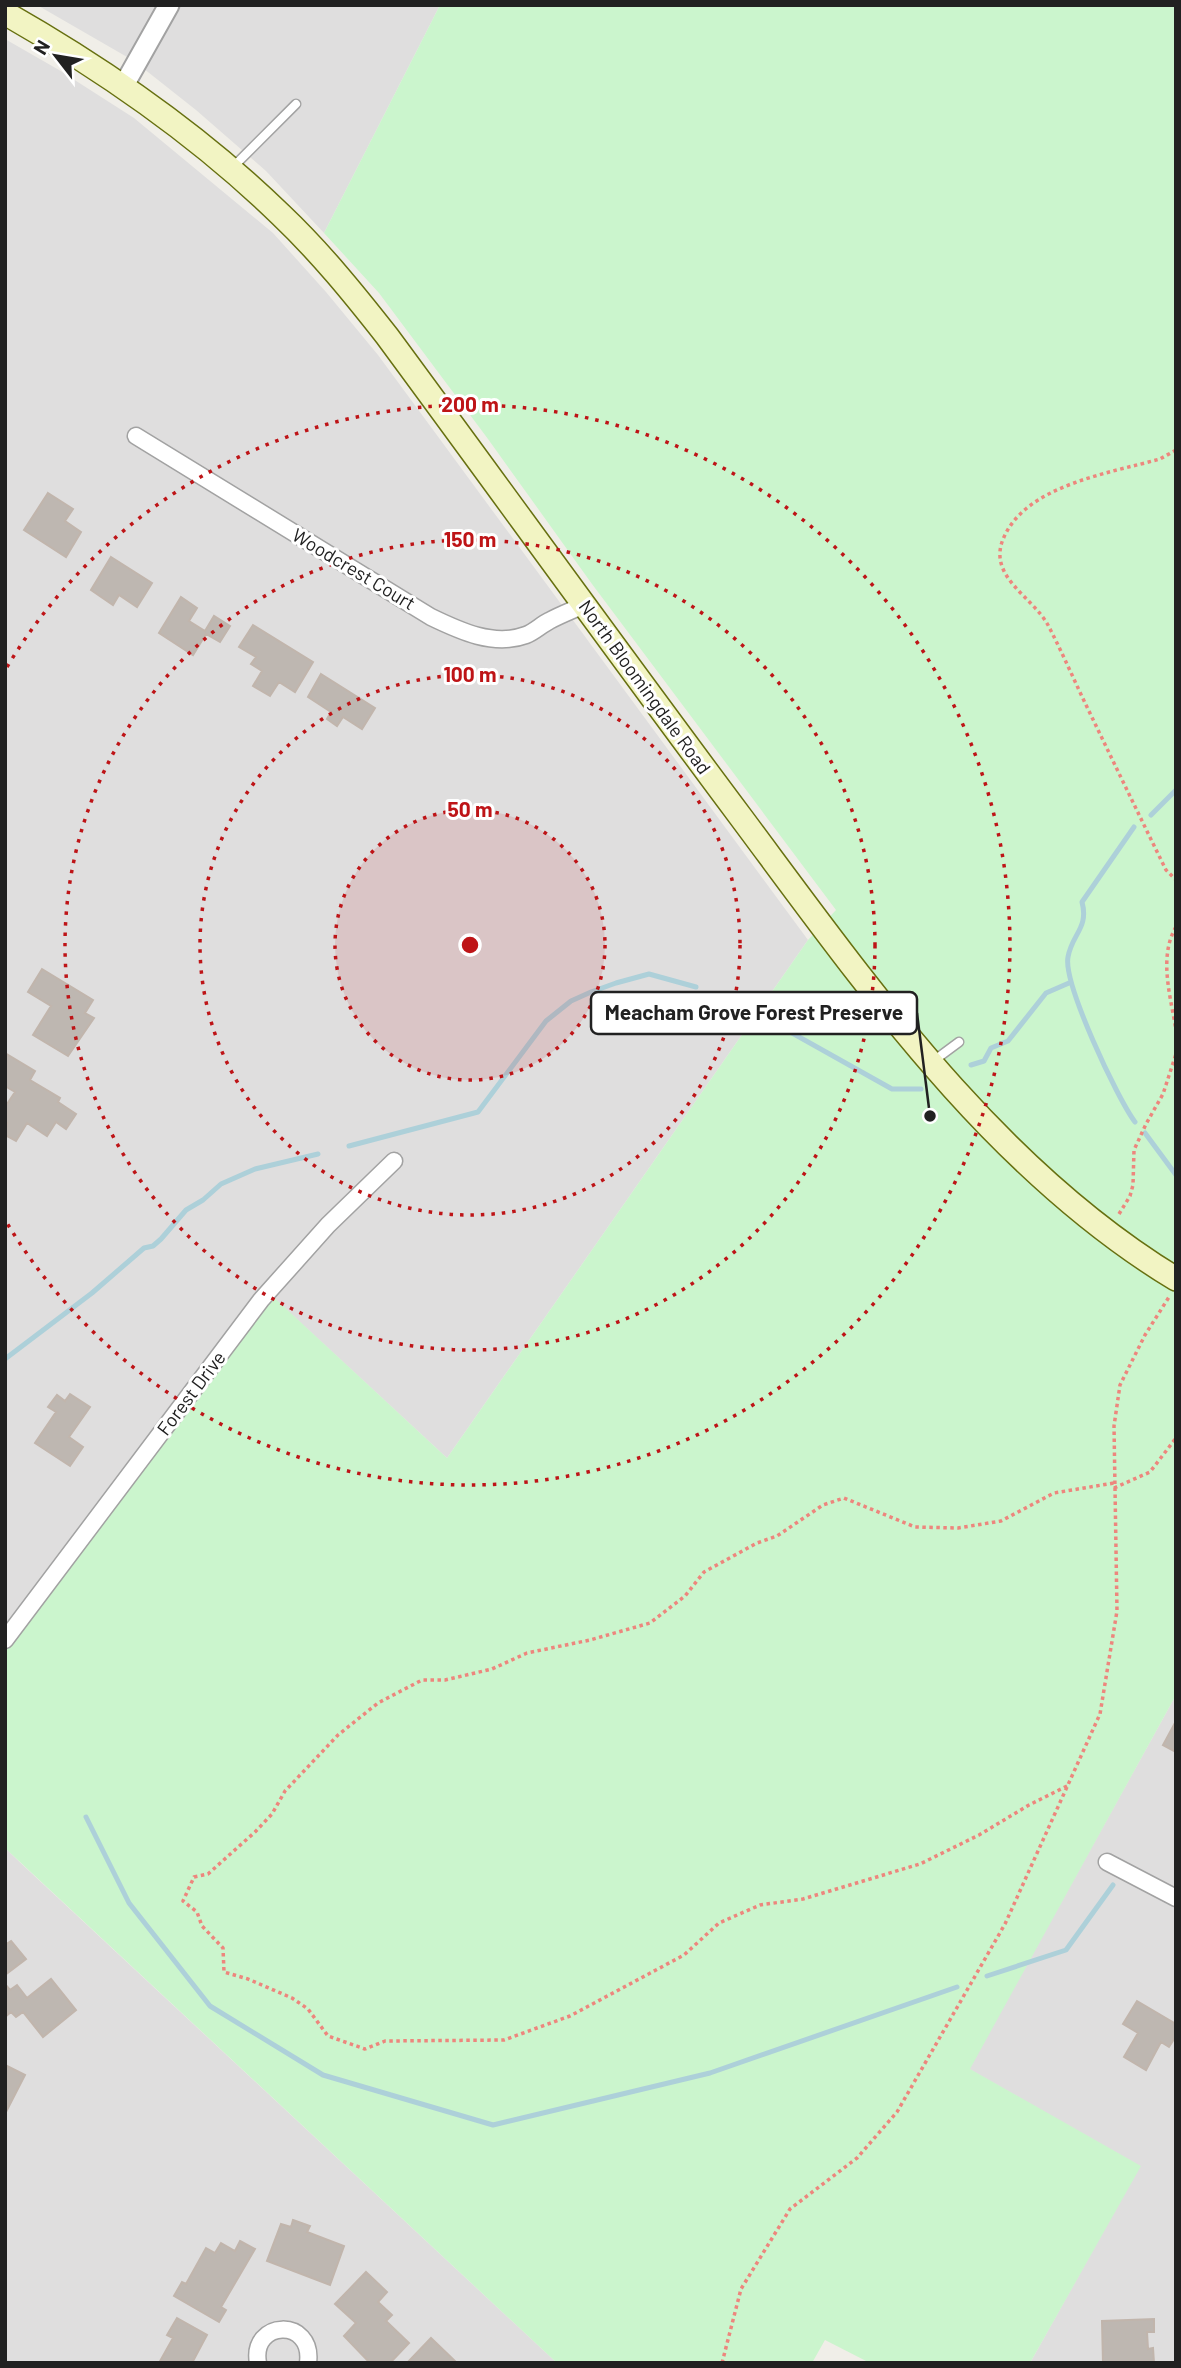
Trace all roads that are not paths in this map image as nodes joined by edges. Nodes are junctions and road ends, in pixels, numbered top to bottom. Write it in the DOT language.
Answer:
graph roads {
  1 [pos="169,5"];
  2 [pos="5,13"];
  3 [pos="124,85"];
  4 [pos="296,104"];
  5 [pos="231,169"];
  6 [pos="136,436"];
  7 [pos="584,605"];
  8 [pos="959,1042"];
  9 [pos="932,1062"];
  10 [pos="394,1161"];
  11 [pos="1173,1288"];
  12 [pos="5,1640"];
  13 [pos="1107,1862"];
  14 [pos="1176,1898"];
  15 [pos="258,2363"];
  16 [pos="308,2363"];
  1 -- 3 [label="street"];
  2 -- 3 [label="main road, North Bloomingdale Road"];
  3 -- 5 [label="main road, North Bloomingdale Road"];
  4 -- 5 [label="lane"];
  5 -- 7 [label="main road, North Bloomingdale Road"];
  6 -- 7 [label="street, Woodcrest Court"];
  7 -- 9 [label="main road, North Bloomingdale Road"];
  8 -- 9 [label="lane"];
  9 -- 11 [label="main road, North Bloomingdale Road"];
  10 -- 12 [label="street, Forest Drive"];
  13 -- 14 [label="street"];
  15 -- 16 [label="street"];
}
